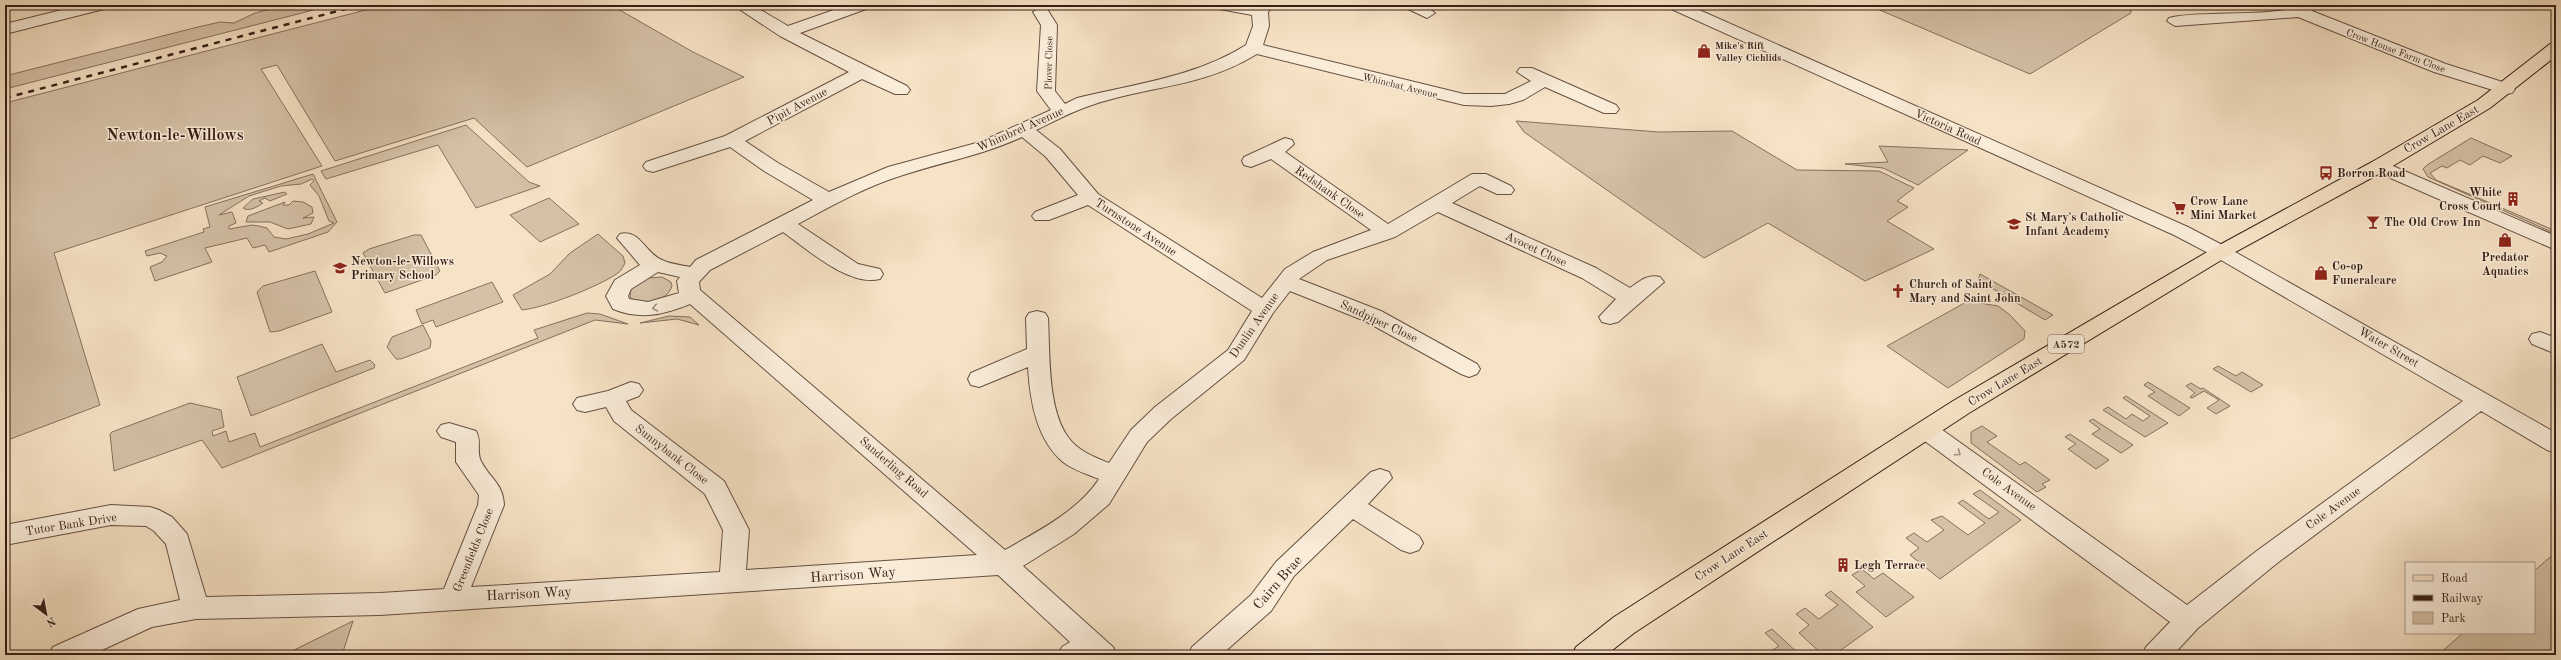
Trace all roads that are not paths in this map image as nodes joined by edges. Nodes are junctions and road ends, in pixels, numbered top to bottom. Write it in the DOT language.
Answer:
graph roads {
  1 [pos="102,5"];
  2 [pos="741,5"];
  3 [pos="863,5"];
  4 [pos="1220,5"];
  5 [pos="1412,5"];
  6 [pos="1675,5"];
  7 [pos="1263,8"];
  8 [pos="2305,8"];
  9 [pos="1427,13"];
  10 [pos="2160,13"];
  11 [pos="1023,17"];
  12 [pos="2175,21"];
  13 [pos="5,29"];
  14 [pos="786,32"];
  15 [pos="2193,32"];
  16 [pos="1254,48"];
  17 [pos="2556,48"];
  18 [pos="862,72"];
  19 [pos="1526,72"];
  20 [pos="1544,80"];
  21 [pos="2506,89"];
  22 [pos="901,90"];
  23 [pos="1610,109"];
  24 [pos="1061,110"];
  25 [pos="1023,128"];
  26 [pos="732,140"];
  27 [pos="1251,161"];
  28 [pos="653,166"];
  29 [pos="2379,166"];
  30 [pos="1504,190"];
  31 [pos="1091,198"];
  32 [pos="828,200"];
  33 [pos="1439,205"];
  34 [pos="1042,216"];
  35 [pos="785,224"];
  36 [pos="1388,233"];
  37 [pos="627,238"];
  38 [pos="2556,244"];
  39 [pos="2221,252"];
  40 [pos="655,265"];
  41 [pos="875,275"];
  42 [pos="1285,281"];
  43 [pos="1653,282"];
  44 [pos="691,283"];
  45 [pos="1630,298"];
  46 [pos="1264,309"];
  47 [pos="1610,317"];
  48 [pos="1037,318"];
  49 [pos="1039,353"];
  50 [pos="1468,369"];
  51 [pos="979,379"];
  52 [pos="2480,400"];
  53 [pos="585,404"];
  54 [pos="1926,430"];
  55 [pos="467,433"];
  56 [pos="2556,444"];
  57 [pos="1114,475"];
  58 [pos="1380,478"];
  59 [pos="1351,506"];
  60 [pos="5,535"];
  61 [pos="1410,543"];
  62 [pos="1004,564"];
  63 [pos="732,582"];
  64 [pos="454,597"];
  65 [pos="196,608"];
  66 [pos="2188,620"];
  67 [pos="1088,651"];
  68 [pos="63,655"];
  69 [pos="1202,655"];
  70 [pos="1586,655"];
  71 [pos="2156,655"];
  1 -- 13 [label="street"];
  2 -- 14 [label="street"];
  3 -- 14 [label="street"];
  4 -- 7 [label="street"];
  5 -- 9 [label="street"];
  6 -- 39 [label="street, Victoria Road"];
  7 -- 16 [label="street"];
  8 -- 12 [label="street"];
  8 -- 21 [label="street, Crow House Farm Close"];
  10 -- 12 [label="street"];
  11 -- 24 [label="street, Plover Close"];
  12 -- 15 [label="street"];
  14 -- 18 [label="street"];
  16 -- 20 [label="street, Whinchat Avenue"];
  16 -- 24 [label="street, Whimbrel Avenue"];
  17 -- 21 [label="main road, Crow Lane East / A572"];
  18 -- 22 [label="street"];
  18 -- 26 [label="street, Pipit Avenue"];
  19 -- 20 [label="street"];
  20 -- 23 [label="street"];
  21 -- 29 [label="main road, Crow Lane East / A572"];
  24 -- 25 [label="street, Whimbrel Avenue"];
  25 -- 31 [label="street, Turnstone Avenue"];
  25 -- 32 [label="street, Whimbrel Avenue"];
  26 -- 28 [label="street, Pipit Avenue"];
  26 -- 32 [label="street"];
  27 -- 36 [label="street, Redshank Close"];
  29 -- 38 [label="street"];
  29 -- 39 [label="main road, Crow Lane East / A572"];
  30 -- 33 [label="street, Dunlin Avenue"];
  31 -- 34 [label="street"];
  31 -- 46 [label="street, Turnstone Avenue"];
  32 -- 35 [label="street, Whimbrel Avenue"];
  33 -- 36 [label="street, Dunlin Avenue"];
  33 -- 45 [label="street, Avocet Close"];
  35 -- 41 [label="street"];
  35 -- 44 [label="street, Whimbrel Avenue"];
  36 -- 42 [label="street, Dunlin Avenue"];
  37 -- 40 [label="street"];
  39 -- 52 [label="street, Water Street"];
  39 -- 54 [label="main road, Crow Lane East / A572"];
  40 -- 44 [label="street"];
  44 -- 40 [label="street, Whimbrel Avenue, one-way"];
  42 -- 46 [label="street, Dunlin Avenue"];
  42 -- 50 [label="street, Sandpiper Close"];
  43 -- 45 [label="street"];
  44 -- 62 [label="street, Sanderling Road"];
  45 -- 47 [label="street"];
  46 -- 57 [label="street, Dunlin Avenue"];
  48 -- 49 [label="street"];
  49 -- 51 [label="street"];
  49 -- 57 [label="street"];
  52 -- 56 [label="street, Water Street"];
  52 -- 66 [label="street, Cole Avenue"];
  53 -- 63 [label="street, Sunnybank Close"];
  54 -- 66 [label="street, Cole Avenue, one-way"];
  54 -- 70 [label="main road, Crow Lane East / A572"];
  55 -- 64 [label="street, Greenfields Close"];
  57 -- 62 [label="street, Dunlin Avenue"];
  58 -- 59 [label="street, Cairn Brae"];
  59 -- 61 [label="street"];
  59 -- 69 [label="street, Cairn Brae"];
  60 -- 65 [label="street, Tutor Bank Drive"];
  62 -- 63 [label="street, Harrison Way"];
  62 -- 67 [label="street, Sanderling Road"];
  63 -- 64 [label="street, Harrison Way"];
  64 -- 65 [label="street, Harrison Way"];
  65 -- 68 [label="street, Harrison Way"];
  66 -- 71 [label="street, Cole Avenue"];
}
